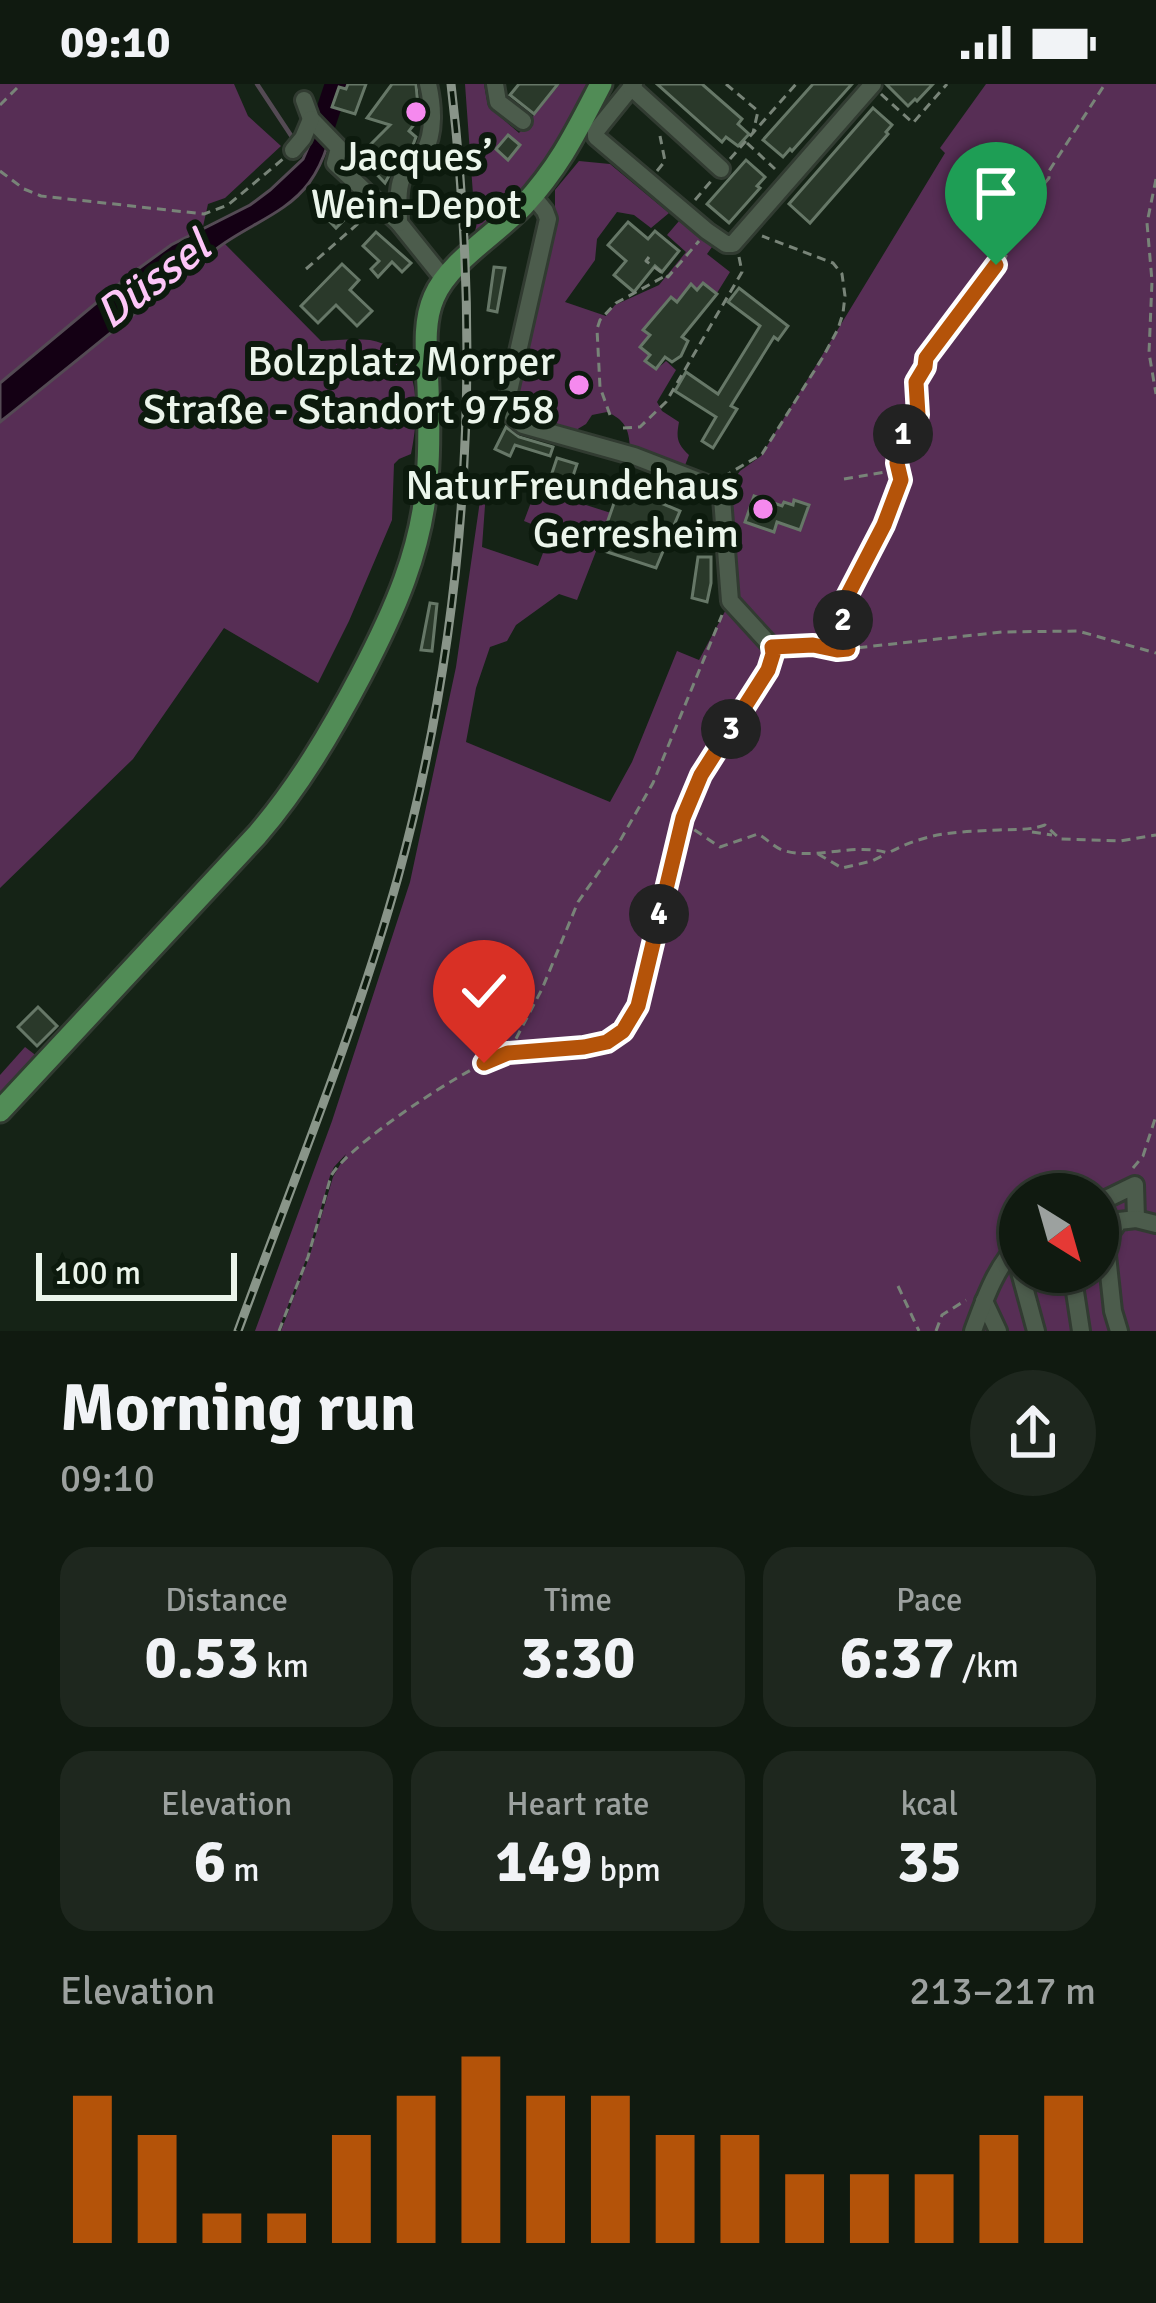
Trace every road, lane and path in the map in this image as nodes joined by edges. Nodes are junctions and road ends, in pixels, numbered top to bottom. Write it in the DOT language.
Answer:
graph roads {
  1 [pos="21,84"];
  2 [pos="428,84"];
  3 [pos="495,84"];
  4 [pos="601,84"];
  5 [pos="726,84"];
  6 [pos="796,84"];
  7 [pos="947,84"];
  8 [pos="1105,84"];
  9 [pos="872,85"];
  10 [pos="632,86"];
  11 [pos="304,100"];
  12 [pos="0,105"];
  13 [pos="669,120"];
  14 [pos="523,121"];
  15 [pos="753,133"];
  16 [pos="311,134"];
  17 [pos="746,142"];
  18 [pos="721,170"];
  19 [pos="0,171"];
  20 [pos="655,174"];
  21 [pos="1156,179"];
  22 [pos="788,180"];
  23 [pos="532,195"];
  24 [pos="380,205"];
  25 [pos="684,212"];
  26 [pos="399,223"];
  27 [pos="747,230"];
  28 [pos="707,231"];
  29 [pos="649,257"];
  30 [pos="306,269"];
  31 [pos="742,272"];
  32 [pos="665,277"];
  33 [pos="439,289"];
  34 [pos="1156,394"];
  35 [pos="610,415"];
  36 [pos="623,428"];
  37 [pos="900,470"];
  38 [pos="844,479"];
  39 [pos="711,484"];
  40 [pos="730,601"];
  41 [pos="772,647"];
  42 [pos="848,649"];
  43 [pos="1156,653"];
  44 [pos="683,818"];
  45 [pos="1156,835"];
  46 [pos="817,853"];
  47 [pos="888,853"];
  48 [pos="508,1053"];
  49 [pos="0,1111"];
  50 [pos="1156,1116"];
  51 [pos="1137,1170"];
  52 [pos="1119,1185"];
  53 [pos="1136,1219"];
  54 [pos="1156,1224"];
  55 [pos="999,1276"];
  56 [pos="898,1286"];
  57 [pos="1026,1293"];
  58 [pos="1075,1293"];
  59 [pos="984,1301"];
  60 [pos="279,1331"];
  61 [pos="919,1331"];
  62 [pos="973,1331"];
  63 [pos="998,1331"];
  64 [pos="1036,1331"];
  65 [pos="1081,1331"];
  66 [pos="1119,1331"];
  1 -- 12 [label="path"];
  2 -- 26 [label="street"];
  3 -- 14 [label="street"];
  4 -- 23 [label="main road"];
  5 -- 15 [label="path"];
  6 -- 15 [label="path"];
  7 -- 9 [label="path"];
  8 -- 37 [label="path"];
  9 -- 22 [label="street"];
  10 -- 13 [label="street"];
  10 -- 25 [label="street"];
  11 -- 16 [label="street"];
  13 -- 18 [label="street"];
  13 -- 20 [label="path"];
  15 -- 17 [label="path"];
  16 -- 19 [label="path"];
  16 -- 24 [label="street"];
  17 -- 18 [label="path"];
  17 -- 22 [label="path"];
  18 -- 25 [label="path"];
  21 -- 34 [label="path"];
  22 -- 27 [label="street"];
  23 -- 33 [label="main road"];
  23 -- 39 [label="street"];
  24 -- 26 [label="street"];
  24 -- 30 [label="path"];
  25 -- 28 [label="street"];
  26 -- 33 [label="street"];
  27 -- 28 [label="street"];
  27 -- 39 [label="path"];
  28 -- 32 [label="path"];
  29 -- 32 [label="path"];
  31 -- 36 [label="path"];
  32 -- 35 [label="path"];
  33 -- 49 [label="main road"];
  37 -- 38 [label="path"];
  37 -- 42 [label="path"];
  39 -- 40 [label="street"];
  40 -- 41 [label="street"];
  40 -- 48 [label="path"];
  41 -- 42 [label="path"];
  41 -- 44 [label="path"];
  42 -- 43 [label="path"];
  44 -- 46 [label="path"];
  44 -- 48 [label="path"];
  45 -- 47 [label="path"];
  46 -- 47 [label="path"];
  46 -- 47 [label="path"];
  48 -- 60 [label="path"];
  50 -- 51 [label="path"];
  51 -- 52 [label="street"];
  51 -- 53 [label="street"];
  53 -- 54 [label="street"];
  53 -- 66 [label="street"];
  55 -- 59 [label="street"];
  56 -- 61 [label="path"];
  57 -- 64 [label="street"];
  58 -- 65 [label="street"];
  59 -- 62 [label="street"];
  59 -- 63 [label="street"];
}
